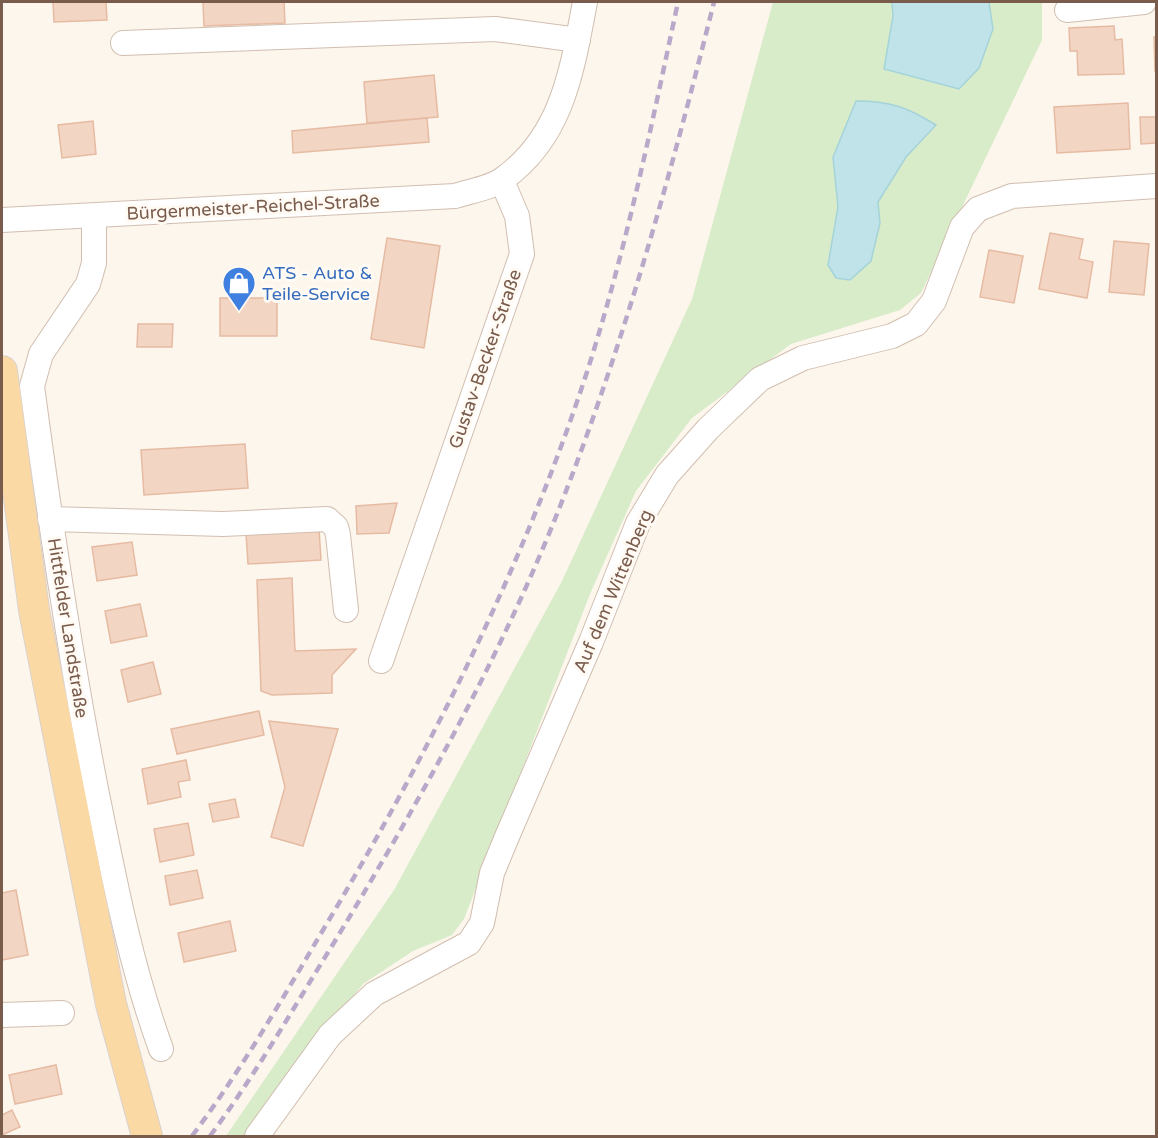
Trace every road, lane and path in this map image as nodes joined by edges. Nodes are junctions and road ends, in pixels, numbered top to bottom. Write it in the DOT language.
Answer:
graph roads {
  1 [pos="585,2"];
  2 [pos="1144,2"];
  3 [pos="1067,10"];
  4 [pos="578,40"];
  5 [pos="123,43"];
  6 [pos="502,181"];
  7 [pos="1156,186"];
  8 [pos="94,216"];
  9 [pos="2,220"];
  10 [pos="2,371"];
  11 [pos="50,519"];
  12 [pos="345,610"];
  13 [pos="381,661"];
  14 [pos="62,1013"];
  15 [pos="2,1015"];
  16 [pos="161,1049"];
  17 [pos="143,1124"];
  18 [pos="257,1137"];
  1 -- 4 [label="street"];
  2 -- 3 [label="street"];
  4 -- 5 [label="street"];
  4 -- 6 [label="street"];
  6 -- 8 [label="street, Bürgermeister-Reichel-Straße"];
  6 -- 13 [label="street, Gustav-Becker-Straße"];
  7 -- 18 [label="street, Auf dem Wittenberg"];
  8 -- 9 [label="street, Bürgermeister-Reichel-Straße"];
  8 -- 11 [label="street, Hittfelder Landstraße"];
  10 -- 17 [label="main road, Hittfelder Landstraße"];
  11 -- 12 [label="street"];
  11 -- 16 [label="street, Hittfelder Landstraße"];
  14 -- 15 [label="street"];
}
